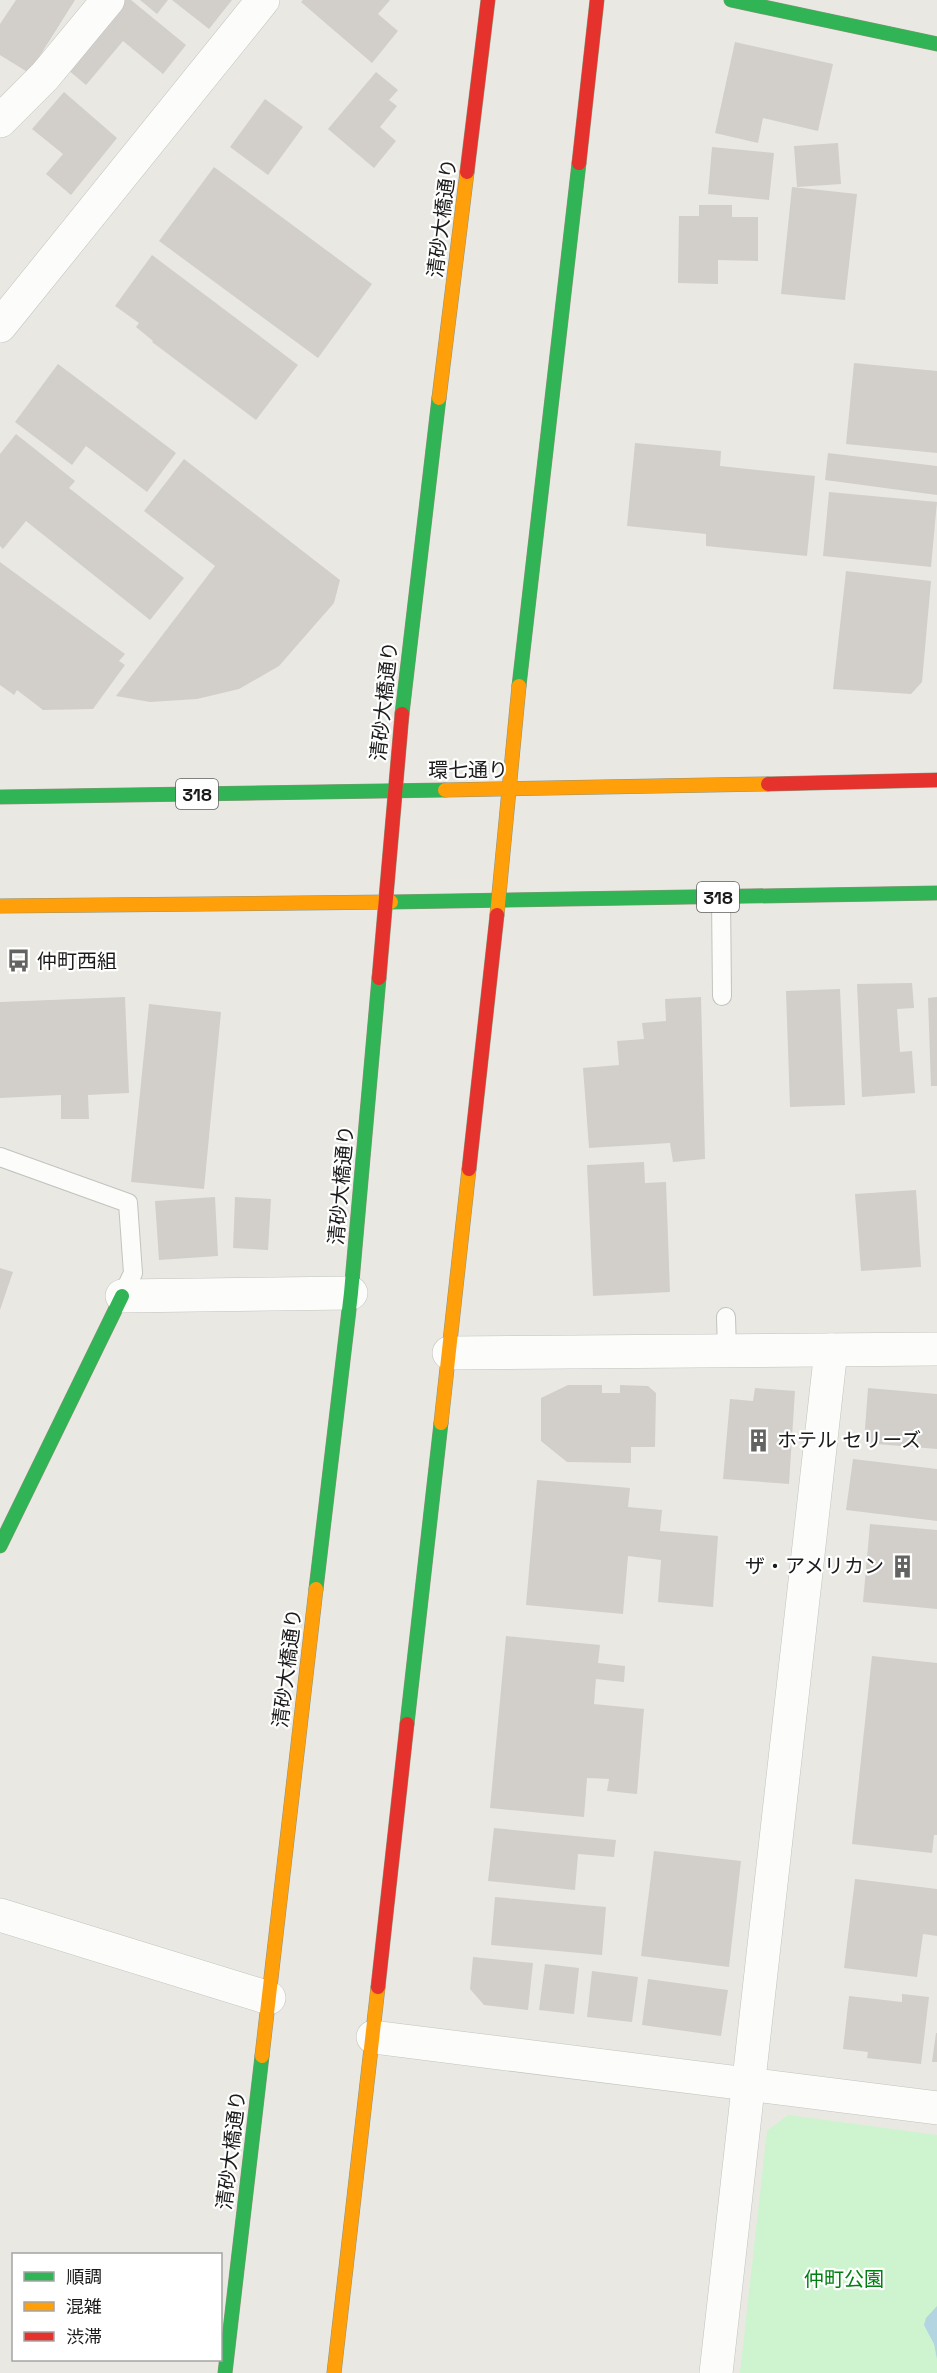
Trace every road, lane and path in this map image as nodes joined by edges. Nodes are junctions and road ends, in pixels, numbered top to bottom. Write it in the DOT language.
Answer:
graph roads {
  1 [pos="108,0"];
  2 [pos="263,0"];
  3 [pos="488,0"];
  4 [pos="597,0"];
  5 [pos="731,0"];
  6 [pos="937,44"];
  7 [pos="0,121"];
  8 [pos="0,326"];
  9 [pos="937,780"];
  10 [pos="509,789"];
  11 [pos="395,790"];
  12 [pos="0,798"];
  13 [pos="937,893"];
  14 [pos="721,897"];
  15 [pos="499,900"];
  16 [pos="387,902"];
  17 [pos="0,906"];
  18 [pos="722,996"];
  19 [pos="0,1156"];
  20 [pos="351,1293"];
  21 [pos="122,1296"];
  22 [pos="726,1317"];
  23 [pos="937,1348"];
  24 [pos="831,1350"];
  25 [pos="727,1351"];
  26 [pos="449,1353"];
  27 [pos="3,1531"];
  28 [pos="0,1915"];
  29 [pos="268,1998"];
  30 [pos="373,2037"];
  31 [pos="748,2085"];
  32 [pos="937,2108"];
  33 [pos="225,2373"];
  34 [pos="334,2373"];
  35 [pos="716,2373"];
  1 -- 7 [label="street"];
  2 -- 8 [label="street"];
  3 -- 11 [label="main road, 清砂大橋通り"];
  4 -- 10 [label="main road"];
  5 -- 6 [label="main road"];
  9 -- 10 [label="main road, 環七通り / 318"];
  10 -- 11 [label="main road, 環七通り / 318"];
  10 -- 15 [label="main road"];
  11 -- 12 [label="main road, 環七通り / 318"];
  11 -- 16 [label="main road, 清砂大橋通り"];
  13 -- 14 [label="main road, 318"];
  14 -- 15 [label="main road, 318"];
  14 -- 18 [label="lane"];
  15 -- 16 [label="main road, 318"];
  15 -- 26 [label="main road"];
  16 -- 17 [label="main road, 318"];
  16 -- 20 [label="main road, 清砂大橋通り"];
  19 -- 21 [label="lane"];
  20 -- 21 [label="street"];
  20 -- 29 [label="main road, 清砂大橋通り"];
  21 -- 27 [label="main road"];
  22 -- 25 [label="lane"];
  23 -- 24 [label="street"];
  24 -- 25 [label="street"];
  24 -- 31 [label="street"];
  25 -- 26 [label="street"];
  26 -- 30 [label="main road"];
  28 -- 29 [label="street"];
  29 -- 33 [label="main road, 清砂大橋通り"];
  30 -- 31 [label="street"];
  30 -- 34 [label="main road"];
  31 -- 32 [label="street"];
  31 -- 35 [label="street"];
}
